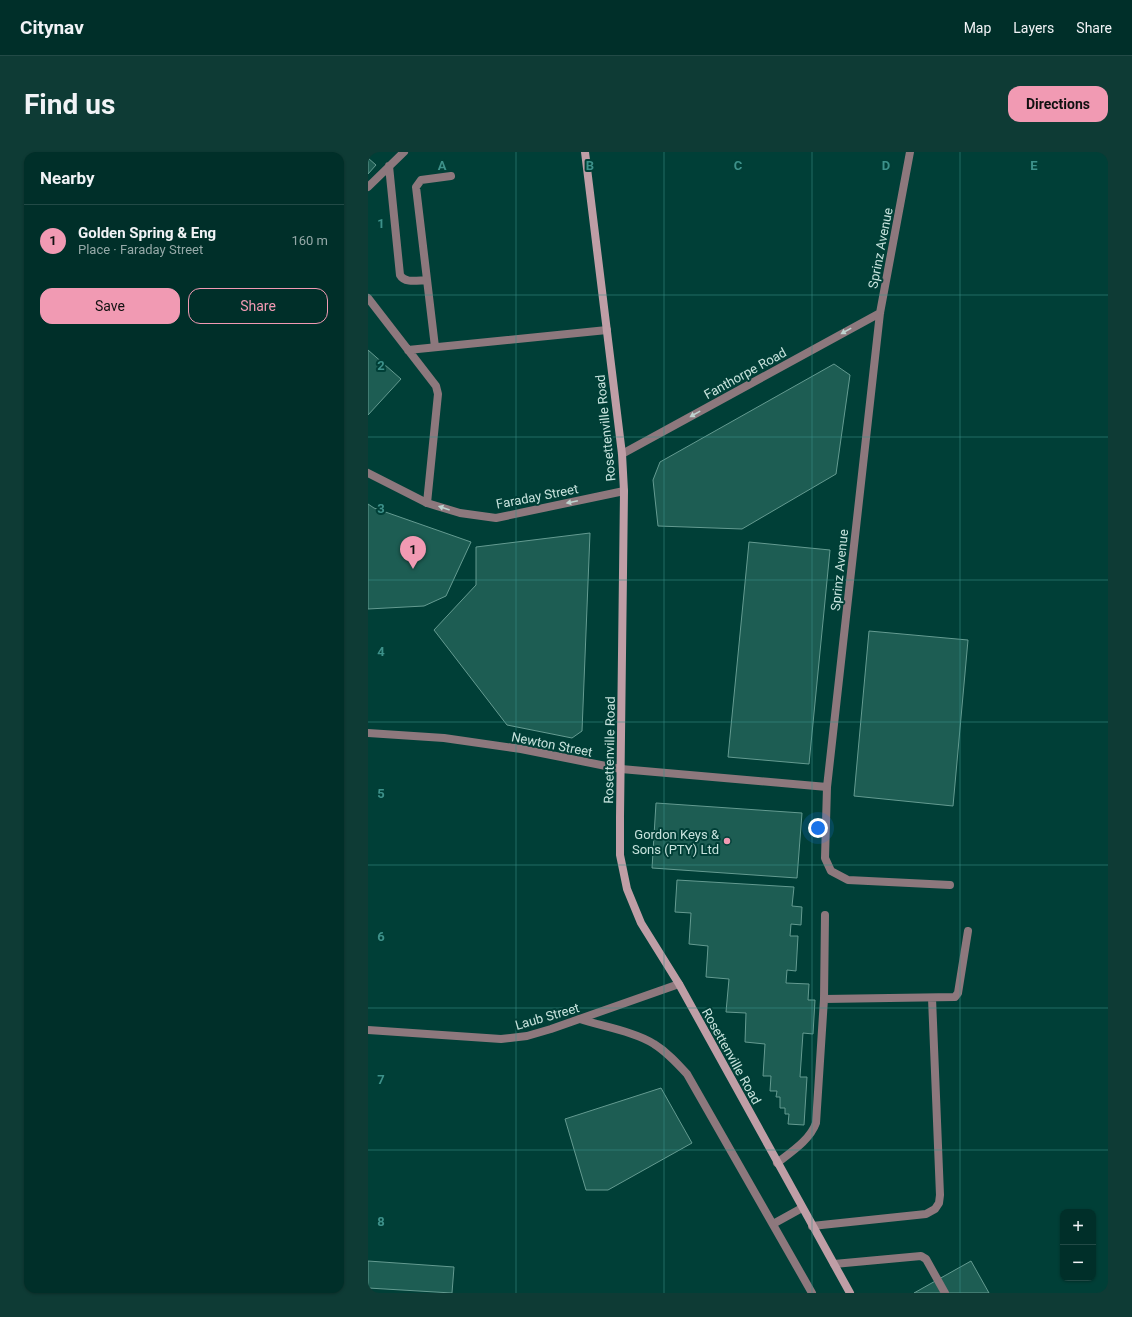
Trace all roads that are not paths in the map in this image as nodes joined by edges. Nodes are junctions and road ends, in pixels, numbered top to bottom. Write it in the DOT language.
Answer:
graph roads {
  1 [pos="404,152"];
  2 [pos="585,152"];
  3 [pos="910,152"];
  4 [pos="389,166"];
  5 [pos="451,176"];
  6 [pos="368,187"];
  7 [pos="427,280"];
  8 [pos="368,298"];
  9 [pos="880,312"];
  10 [pos="607,330"];
  11 [pos="435,347"];
  12 [pos="408,350"];
  13 [pos="622,454"];
  14 [pos="368,473"];
  15 [pos="624,491"];
  16 [pos="427,502"];
  17 [pos="368,733"];
  18 [pos="621,769"];
  19 [pos="827,787"];
  20 [pos="950,885"];
  21 [pos="825,915"];
  22 [pos="968,931"];
  23 [pos="679,984"];
  24 [pos="932,998"];
  25 [pos="824,999"];
  26 [pos="580,1020"];
  27 [pos="368,1030"];
  28 [pos="777,1163"];
  29 [pos="802,1208"];
  30 [pos="772,1224"];
  31 [pos="812,1226"];
  32 [pos="834,1264"];
  33 [pos="812,1293"];
  34 [pos="850,1293"];
  35 [pos="945,1293"];
  1 -- 4 [label="street"];
  2 -- 10 [label="main road, Rosettenville Road"];
  3 -- 9 [label="street, Sprinz Avenue"];
  4 -- 6 [label="street"];
  4 -- 7 [label="street"];
  5 -- 7 [label="street"];
  7 -- 11 [label="street"];
  8 -- 12 [label="street"];
  9 -- 13 [label="street, Fanthorpe Road, one-way"];
  9 -- 19 [label="street, Sprinz Avenue"];
  10 -- 11 [label="street"];
  10 -- 13 [label="main road, Rosettenville Road"];
  11 -- 12 [label="street"];
  12 -- 16 [label="street"];
  13 -- 15 [label="main road, Rosettenville Road"];
  14 -- 16 [label="street, Faraday Street"];
  15 -- 16 [label="street, Faraday Street, one-way"];
  15 -- 18 [label="main road, Rosettenville Road"];
  17 -- 18 [label="street, Newton Street"];
  18 -- 19 [label="street, Newton Street"];
  18 -- 23 [label="main road, Rosettenville Road"];
  19 -- 20 [label="street, Sprinz Avenue"];
  21 -- 25 [label="street"];
  22 -- 24 [label="street"];
  23 -- 26 [label="street, Laub Street"];
  23 -- 28 [label="main road, Rosettenville Road"];
  24 -- 25 [label="street"];
  24 -- 31 [label="street"];
  25 -- 28 [label="street"];
  26 -- 27 [label="street, Laub Street"];
  26 -- 30 [label="street"];
  28 -- 29 [label="main road, Rosettenville Road"];
  29 -- 30 [label="street"];
  29 -- 31 [label="main road, Rosettenville Road"];
  30 -- 33 [label="street"];
  31 -- 32 [label="main road, Rosettenville Road"];
  32 -- 34 [label="main road, Rosettenville Road"];
  32 -- 35 [label="street"];
}
